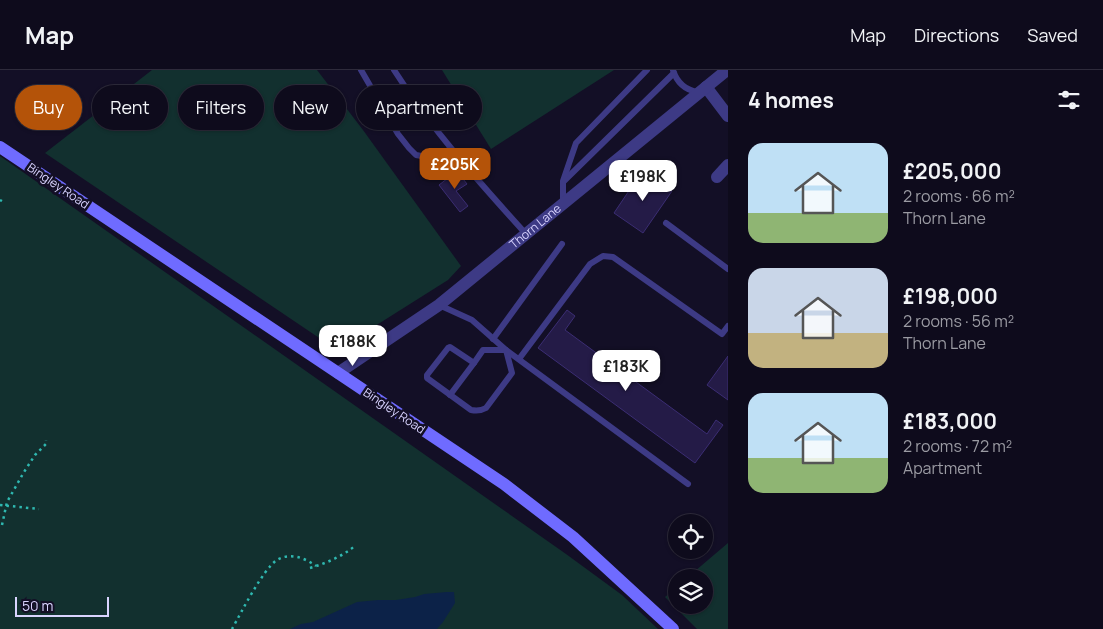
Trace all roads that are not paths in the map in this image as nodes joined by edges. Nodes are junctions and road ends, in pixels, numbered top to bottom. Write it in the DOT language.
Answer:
graph roads {
  1 [pos="361,70"];
  2 [pos="394,70"];
  3 [pos="647,70"];
  4 [pos="674,71"];
  5 [pos="726,71"];
  6 [pos="703,90"];
  7 [pos="728,116"];
  8 [pos="0,147"];
  9 [pos="451,149"];
  10 [pos="728,165"];
  11 [pos="717,177"];
  12 [pos="563,182"];
  13 [pos="563,204"];
  14 [pos="666,223"];
  15 [pos="526,234"];
  16 [pos="562,244"];
  17 [pos="728,268"];
  18 [pos="438,305"];
  19 [pos="728,326"];
  20 [pos="493,339"];
  21 [pos="506,350"];
  22 [pos="519,359"];
  23 [pos="474,363"];
  24 [pos="338,373"];
  25 [pos="450,395"];
  26 [pos="688,484"];
  27 [pos="673,629"];
  1 -- 9 [label="lane"];
  2 -- 9 [label="lane"];
  3 -- 12 [label="lane"];
  4 -- 6 [label="lane"];
  4 -- 12 [label="lane"];
  5 -- 6 [label="street, Thorn Lane"];
  6 -- 7 [label="street"];
  6 -- 13 [label="street, Thorn Lane"];
  8 -- 24 [label="main road, Bingley Road"];
  9 -- 15 [label="lane"];
  10 -- 11 [label="street"];
  12 -- 13 [label="lane"];
  13 -- 15 [label="street, Thorn Lane"];
  14 -- 17 [label="lane"];
  15 -- 18 [label="street, Thorn Lane"];
  16 -- 20 [label="lane"];
  18 -- 20 [label="lane"];
  18 -- 24 [label="street, Thorn Lane"];
  19 -- 22 [label="lane"];
  20 -- 21 [label="lane"];
  21 -- 22 [label="lane"];
  21 -- 23 [label="lane"];
  21 -- 25 [label="lane"];
  22 -- 26 [label="lane"];
  23 -- 25 [label="lane"];
  23 -- 25 [label="lane"];
  24 -- 27 [label="main road, Bingley Road"];
}
